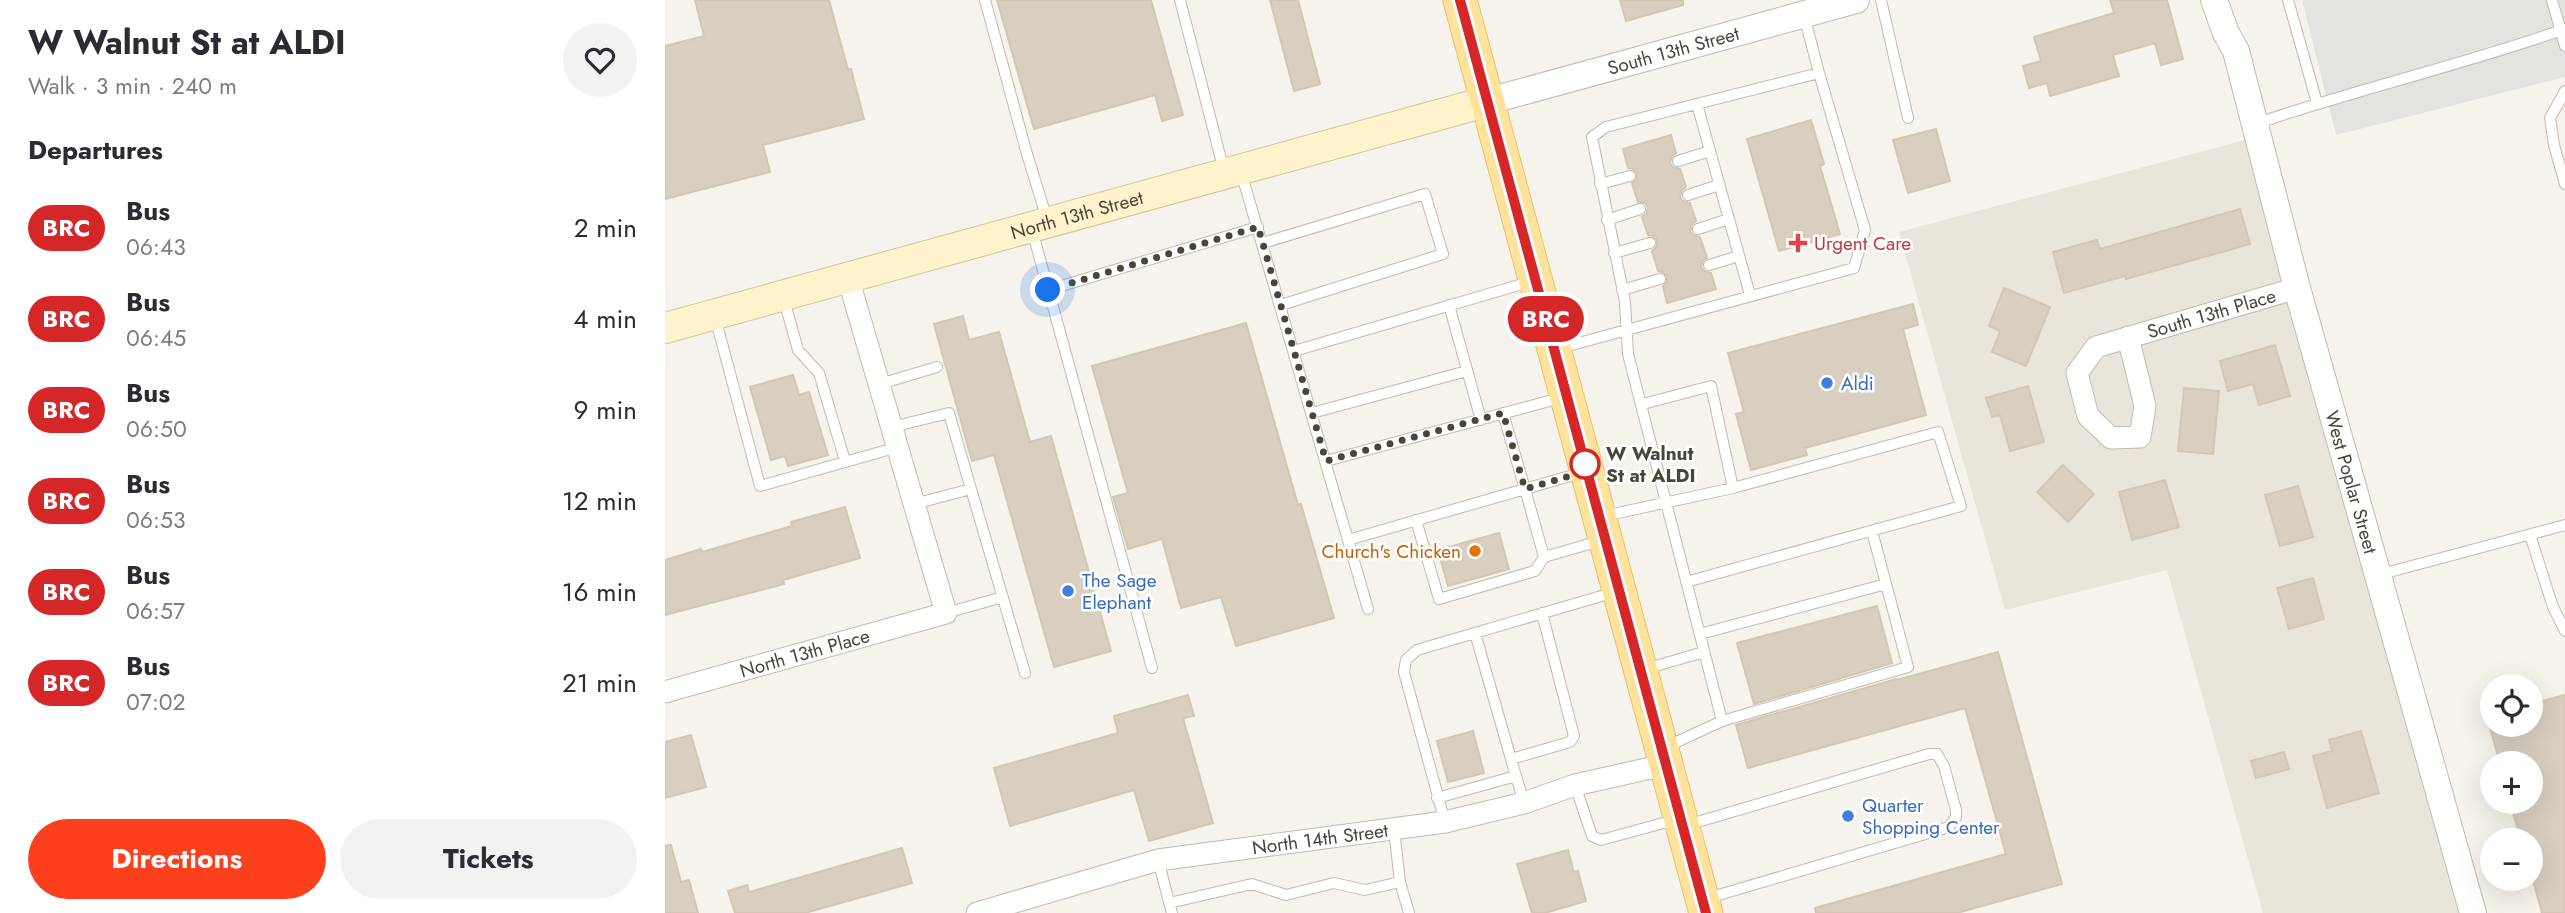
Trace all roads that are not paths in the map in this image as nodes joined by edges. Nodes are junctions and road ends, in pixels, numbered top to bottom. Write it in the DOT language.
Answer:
graph roads {
  1 [pos="985,0"];
  2 [pos="1181,0"];
  3 [pos="1460,0"];
  4 [pos="1856,0"];
  5 [pos="1881,0"];
  6 [pos="2214,0"];
  7 [pos="2232,0"];
  8 [pos="2288,0"];
  9 [pos="2552,0"];
  10 [pos="1804,14"];
  11 [pos="2563,30"];
  12 [pos="2565,46"];
  13 [pos="2236,51"];
  14 [pos="1819,73"];
  15 [pos="2565,91"];
  16 [pos="1489,102"];
  17 [pos="2317,103"];
  18 [pos="1697,104"];
  19 [pos="1908,118"];
  20 [pos="2255,124"];
  21 [pos="2560,144"];
  22 [pos="1710,151"];
  23 [pos="1678,161"];
  24 [pos="1233,172"];
  25 [pos="1630,176"];
  26 [pos="1600,184"];
  27 [pos="2565,184"];
  28 [pos="1719,185"];
  29 [pos="1688,195"];
  30 [pos="1640,209"];
  31 [pos="1729,219"];
  32 [pos="1607,220"];
  33 [pos="1040,225"];
  34 [pos="1258,227"];
  35 [pos="1698,229"];
  36 [pos="1263,243"];
  37 [pos="1650,243"];
  38 [pos="1614,253"];
  39 [pos="1739,256"];
  40 [pos="1709,265"];
  41 [pos="848,278"];
  42 [pos="1660,279"];
  43 [pos="1536,280"];
  44 [pos="2297,288"];
  45 [pos="1048,290"];
  46 [pos="1622,290"];
  47 [pos="1750,295"];
  48 [pos="783,296"];
  49 [pos="1281,305"];
  50 [pos="1449,305"];
  51 [pos="715,314"];
  52 [pos="665,328"];
  53 [pos="1626,328"];
  54 [pos="2128,337"];
  55 [pos="1555,350"];
  56 [pos="1294,351"];
  57 [pos="937,367"];
  58 [pos="1467,371"];
  59 [pos="880,384"];
  60 [pos="1567,396"];
  61 [pos="1643,404"];
  62 [pos="1312,413"];
  63 [pos="1503,413"];
  64 [pos="1481,419"];
  65 [pos="895,437"];
  66 [pos="845,461"];
  67 [pos="1326,461"];
  68 [pos="1587,471"];
  69 [pos="1733,488"];
  70 [pos="971,489"];
  71 [pos="1525,489"];
  72 [pos="1667,502"];
  73 [pos="914,504"];
  74 [pos="1416,520"];
  75 [pos="2565,525"];
  76 [pos="1602,528"];
  77 [pos="1872,531"];
  78 [pos="2531,535"];
  79 [pos="1348,540"];
  80 [pos="1544,557"];
  81 [pos="2378,575"];
  82 [pos="1686,582"];
  83 [pos="1886,584"];
  84 [pos="1618,591"];
  85 [pos="1003,597"];
  86 [pos="1368,608"];
  87 [pos="946,613"];
  88 [pos="1542,613"];
  89 [pos="2565,631"];
  90 [pos="1475,633"];
  91 [pos="1700,634"];
  92 [pos="1704,652"];
  93 [pos="1152,668"];
  94 [pos="1639,670"];
  95 [pos="1025,673"];
  96 [pos="665,692"];
  97 [pos="1722,722"];
  98 [pos="1662,757"];
  99 [pos="1511,759"];
  100 [pos="1516,776"];
  101 [pos="1576,785"];
  102 [pos="1437,798"];
  103 [pos="1524,803"];
  104 [pos="1445,822"];
  105 [pos="1680,823"];
  106 [pos="1394,829"];
  107 [pos="1157,860"];
  108 [pos="1400,882"];
  109 [pos="1704,906"];
  110 [pos="1171,908"];
  111 [pos="977,913"];
  112 [pos="1409,913"];
  113 [pos="2473,913"];
  1 -- 33 [label="lane"];
  2 -- 24 [label="lane"];
  3 -- 16 [label="main road"];
  4 -- 10 [label="street, South 13th Street"];
  5 -- 19 [label="lane"];
  6 -- 13 [label="street, West Poplar Street"];
  7 -- 13 [label="street, West Poplar Street"];
  8 -- 17 [label="lane"];
  9 -- 11 [label="lane"];
  10 -- 14 [label="lane"];
  10 -- 16 [label="street, South 13th Street"];
  11 -- 12 [label="lane"];
  11 -- 17 [label="lane"];
  13 -- 20 [label="street, West Poplar Street"];
  14 -- 18 [label="lane"];
  14 -- 47 [label="lane"];
  15 -- 21 [label="lane"];
  16 -- 24 [label="main road, North 13th Street"];
  16 -- 43 [label="main road"];
  17 -- 20 [label="lane"];
  18 -- 22 [label="lane"];
  18 -- 26 [label="lane"];
  20 -- 44 [label="street, West Poplar Street"];
  21 -- 27 [label="lane"];
  22 -- 23 [label="lane"];
  22 -- 28 [label="lane"];
  24 -- 33 [label="main road, North 13th Street"];
  24 -- 34 [label="lane"];
  25 -- 26 [label="lane"];
  26 -- 32 [label="lane"];
  28 -- 29 [label="lane"];
  28 -- 31 [label="lane"];
  30 -- 32 [label="lane"];
  31 -- 35 [label="lane"];
  31 -- 39 [label="lane"];
  32 -- 38 [label="lane"];
  33 -- 41 [label="main road, North 13th Street"];
  33 -- 45 [label="lane"];
  34 -- 36 [label="lane"];
  34 -- 45 [label="lane"];
  36 -- 49 [label="lane"];
  36 -- 49 [label="lane"];
  37 -- 38 [label="lane"];
  38 -- 46 [label="lane"];
  39 -- 40 [label="lane"];
  39 -- 47 [label="lane"];
  41 -- 48 [label="main road, North 13th Street"];
  41 -- 59 [label="street"];
  42 -- 46 [label="lane"];
  43 -- 50 [label="lane"];
  43 -- 55 [label="main road"];
  44 -- 54 [label="street, South 13th Place"];
  44 -- 81 [label="street, West Poplar Street"];
  45 -- 93 [label="lane"];
  46 -- 53 [label="lane"];
  47 -- 53 [label="lane"];
  48 -- 51 [label="main road, North 13th Street"];
  48 -- 66 [label="lane"];
  49 -- 56 [label="lane"];
  50 -- 56 [label="lane"];
  50 -- 58 [label="lane"];
  51 -- 52 [label="main road, North 13th Street"];
  51 -- 66 [label="lane"];
  53 -- 55 [label="lane"];
  53 -- 61 [label="lane"];
  54 -- 54 [label="street, South 13th Place"];
  55 -- 60 [label="main road"];
  56 -- 62 [label="lane"];
  57 -- 59 [label="lane"];
  58 -- 62 [label="lane"];
  58 -- 64 [label="lane"];
  59 -- 65 [label="street"];
  60 -- 63 [label="lane"];
  60 -- 68 [label="main road"];
  61 -- 69 [label="lane"];
  61 -- 72 [label="lane"];
  62 -- 67 [label="lane"];
  63 -- 64 [label="lane"];
  63 -- 71 [label="lane"];
  64 -- 67 [label="lane"];
  65 -- 66 [label="lane"];
  65 -- 70 [label="lane"];
  65 -- 73 [label="street"];
  67 -- 79 [label="lane"];
  68 -- 71 [label="lane"];
  68 -- 76 [label="main road"];
  69 -- 72 [label="lane"];
  69 -- 77 [label="lane"];
  70 -- 73 [label="lane"];
  70 -- 85 [label="lane"];
  71 -- 74 [label="lane"];
  71 -- 80 [label="lane"];
  72 -- 76 [label="lane"];
  72 -- 82 [label="lane"];
  73 -- 87 [label="street"];
  74 -- 79 [label="lane"];
  74 -- 80 [label="lane"];
  75 -- 78 [label="lane"];
  76 -- 80 [label="lane"];
  76 -- 84 [label="main road"];
  77 -- 82 [label="lane"];
  77 -- 83 [label="lane"];
  78 -- 81 [label="lane"];
  78 -- 89 [label="lane"];
  79 -- 86 [label="lane"];
  81 -- 113 [label="street, West Poplar Street"];
  82 -- 91 [label="lane"];
  83 -- 91 [label="lane"];
  83 -- 97 [label="lane"];
  84 -- 88 [label="lane"];
  84 -- 94 [label="main road"];
  85 -- 87 [label="lane"];
  85 -- 95 [label="lane"];
  87 -- 96 [label="street, North 13th Place"];
  88 -- 90 [label="lane"];
  88 -- 99 [label="lane"];
  90 -- 99 [label="lane"];
  90 -- 102 [label="lane"];
  91 -- 92 [label="lane"];
  92 -- 94 [label="lane"];
  92 -- 97 [label="lane"];
  94 -- 98 [label="main road"];
  97 -- 98 [label="lane"];
  98 -- 101 [label="street, North 14th Street"];
  98 -- 105 [label="main road"];
  99 -- 100 [label="lane"];
  100 -- 102 [label="lane"];
  100 -- 103 [label="lane"];
  101 -- 103 [label="street, North 14th Street"];
  101 -- 105 [label="lane"];
  102 -- 104 [label="lane"];
  103 -- 104 [label="street, North 14th Street"];
  104 -- 106 [label="street, North 14th Street"];
  105 -- 109 [label="main road"];
  105 -- 109 [label="lane"];
  106 -- 107 [label="street, North 14th Street"];
  106 -- 108 [label="lane"];
  107 -- 110 [label="lane"];
  107 -- 111 [label="street, North 14th Street"];
  108 -- 110 [label="lane"];
  108 -- 112 [label="lane"];
}
